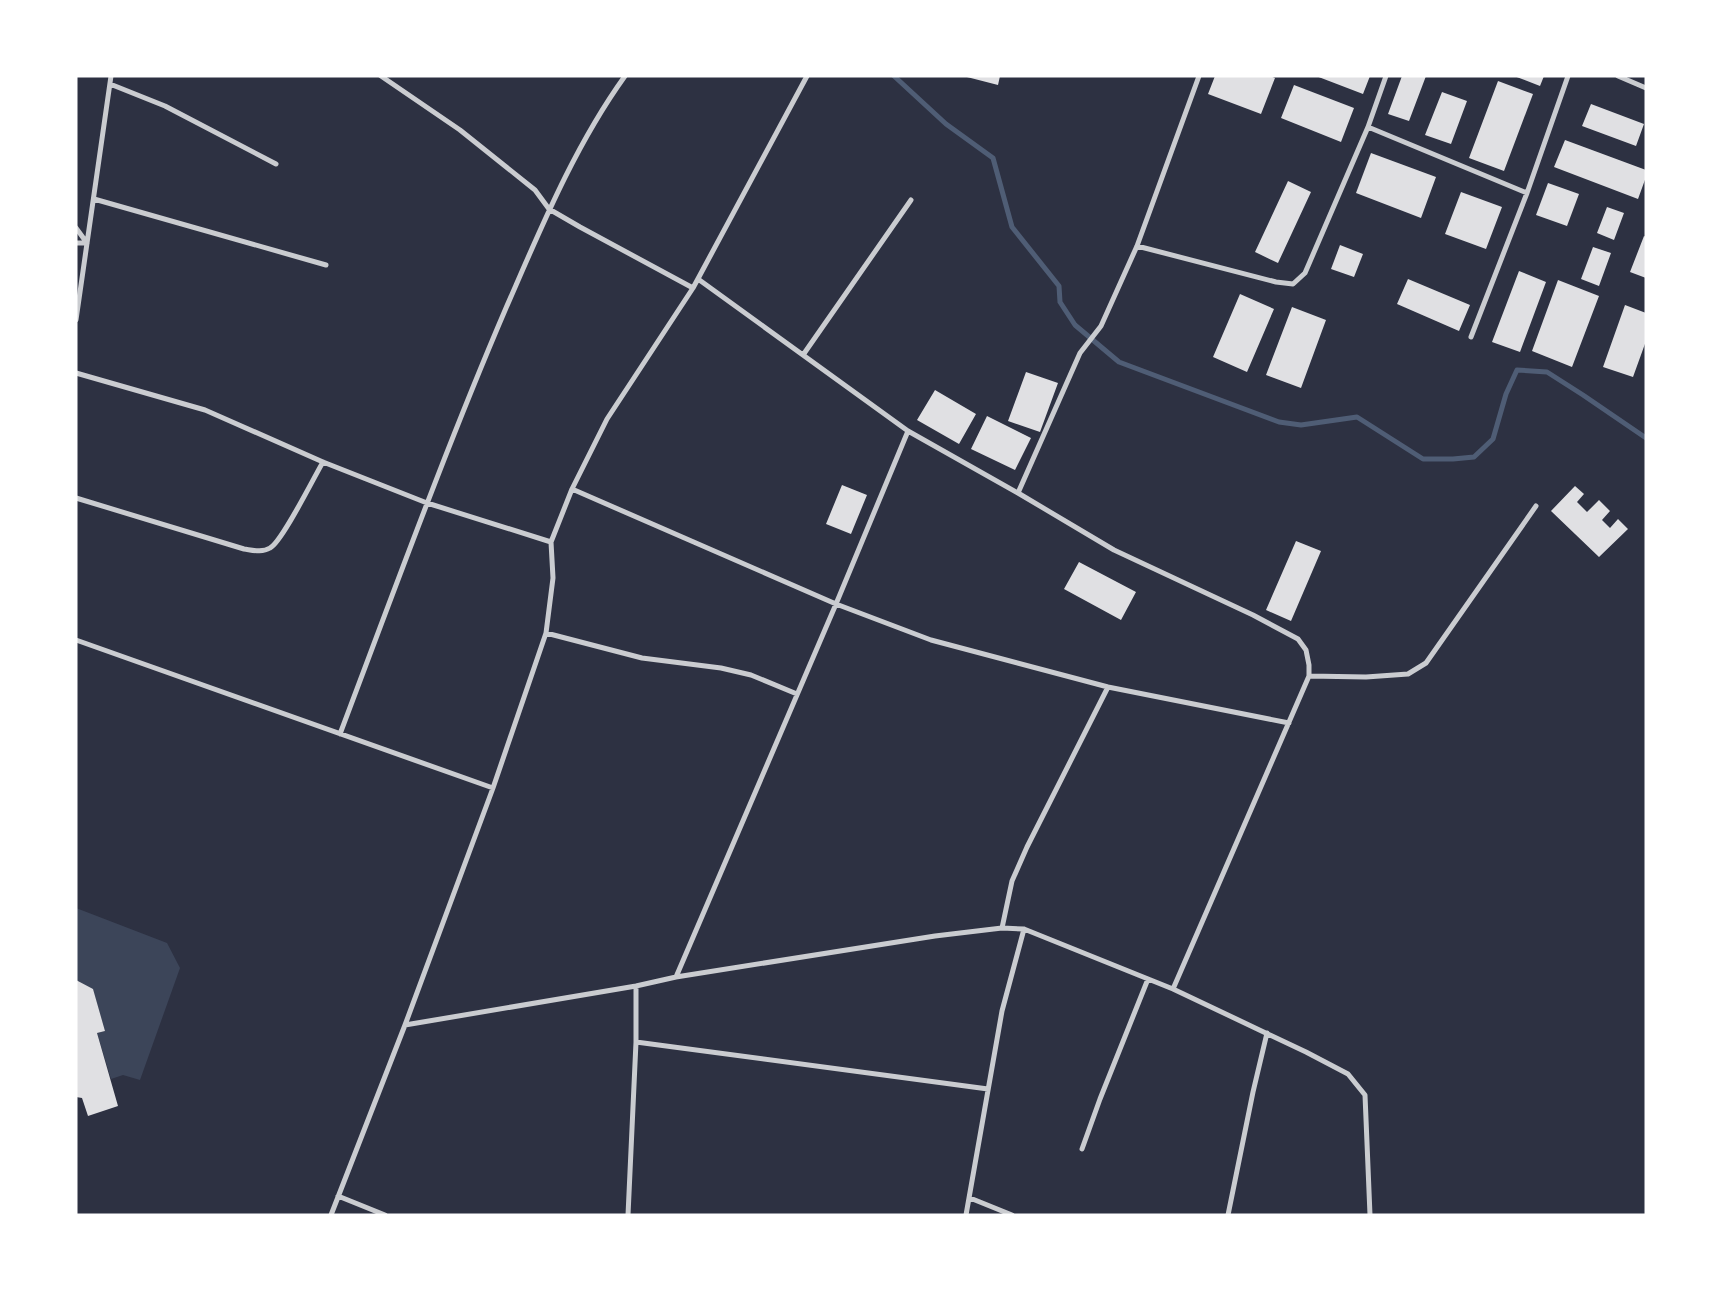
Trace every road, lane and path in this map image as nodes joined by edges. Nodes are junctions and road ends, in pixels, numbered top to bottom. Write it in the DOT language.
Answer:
graph roads {
  1 [pos="111,76"];
  2 [pos="381,76"];
  3 [pos="625,76"];
  4 [pos="807,76"];
  5 [pos="1199,76"];
  6 [pos="1386,76"];
  7 [pos="1568,76"];
  8 [pos="1618,76"];
  9 [pos="110,84"];
  10 [pos="1646,88"];
  11 [pos="1368,127"];
  12 [pos="276,164"];
  13 [pos="1527,194"];
  14 [pos="94,199"];
  15 [pos="911,200"];
  16 [pos="549,209"];
  17 [pos="76,228"];
  18 [pos="76,243"];
  19 [pos="87,243"];
  20 [pos="1138,246"];
  21 [pos="326,265"];
  22 [pos="698,279"];
  23 [pos="693,288"];
  24 [pos="76,320"];
  25 [pos="1471,337"];
  26 [pos="803,354"];
  27 [pos="76,373"];
  28 [pos="908,431"];
  29 [pos="323,462"];
  30 [pos="572,489"];
  31 [pos="1018,493"];
  32 [pos="76,498"];
  33 [pos="427,503"];
  34 [pos="1536,506"];
  35 [pos="551,542"];
  36 [pos="836,604"];
  37 [pos="546,633"];
  38 [pos="76,640"];
  39 [pos="1309,676"];
  40 [pos="1108,687"];
  41 [pos="797,694"];
  42 [pos="1289,723"];
  43 [pos="340,734"];
  44 [pos="493,788"];
  45 [pos="1002,928"];
  46 [pos="1024,929"];
  47 [pos="676,976"];
  48 [pos="1148,978"];
  49 [pos="636,986"];
  50 [pos="1173,989"];
  51 [pos="405,1024"];
  52 [pos="1267,1033"];
  53 [pos="636,1042"];
  54 [pos="988,1089"];
  55 [pos="1082,1149"];
  56 [pos="338,1196"];
  57 [pos="970,1198"];
  58 [pos="331,1215"];
  59 [pos="385,1215"];
  60 [pos="628,1215"];
  61 [pos="966,1215"];
  62 [pos="1012,1215"];
  63 [pos="1228,1215"];
  64 [pos="1370,1215"];
  1 -- 9 [label="street"];
  2 -- 16 [label="street"];
  3 -- 16 [label="street"];
  4 -- 22 [label="street"];
  5 -- 20 [label="street"];
  6 -- 11 [label="street"];
  7 -- 13 [label="street"];
  8 -- 10 [label="street"];
  9 -- 12 [label="street"];
  9 -- 14 [label="street"];
  11 -- 13 [label="street"];
  11 -- 20 [label="street"];
  13 -- 25 [label="street"];
  14 -- 19 [label="street"];
  14 -- 21 [label="street"];
  15 -- 26 [label="street"];
  16 -- 23 [label="street"];
  16 -- 33 [label="street"];
  17 -- 19 [label="street"];
  18 -- 19 [label="street"];
  19 -- 24 [label="street"];
  20 -- 31 [label="street"];
  22 -- 23 [label="street"];
  22 -- 26 [label="street"];
  23 -- 30 [label="street"];
  26 -- 28 [label="street"];
  27 -- 29 [label="street"];
  28 -- 31 [label="street"];
  28 -- 36 [label="street"];
  29 -- 32 [label="street"];
  29 -- 33 [label="street"];
  30 -- 35 [label="street"];
  30 -- 36 [label="street"];
  31 -- 39 [label="street"];
  33 -- 35 [label="street"];
  33 -- 43 [label="street"];
  34 -- 39 [label="street"];
  35 -- 37 [label="street"];
  36 -- 40 [label="street"];
  36 -- 41 [label="street"];
  37 -- 41 [label="street"];
  37 -- 44 [label="street"];
  38 -- 43 [label="street"];
  39 -- 42 [label="street"];
  40 -- 42 [label="street"];
  40 -- 45 [label="street"];
  41 -- 47 [label="street"];
  42 -- 50 [label="street"];
  43 -- 44 [label="street"];
  44 -- 51 [label="street"];
  45 -- 46 [label="street"];
  45 -- 47 [label="street"];
  46 -- 48 [label="street"];
  46 -- 54 [label="street"];
  47 -- 49 [label="street"];
  48 -- 50 [label="street"];
  48 -- 55 [label="street"];
  49 -- 51 [label="street"];
  49 -- 53 [label="street"];
  50 -- 52 [label="street"];
  51 -- 56 [label="street"];
  52 -- 63 [label="street"];
  52 -- 64 [label="street"];
  53 -- 54 [label="street"];
  53 -- 60 [label="street"];
  54 -- 57 [label="street"];
  56 -- 58 [label="street"];
  56 -- 59 [label="street"];
  57 -- 61 [label="street"];
  57 -- 62 [label="street"];
}
